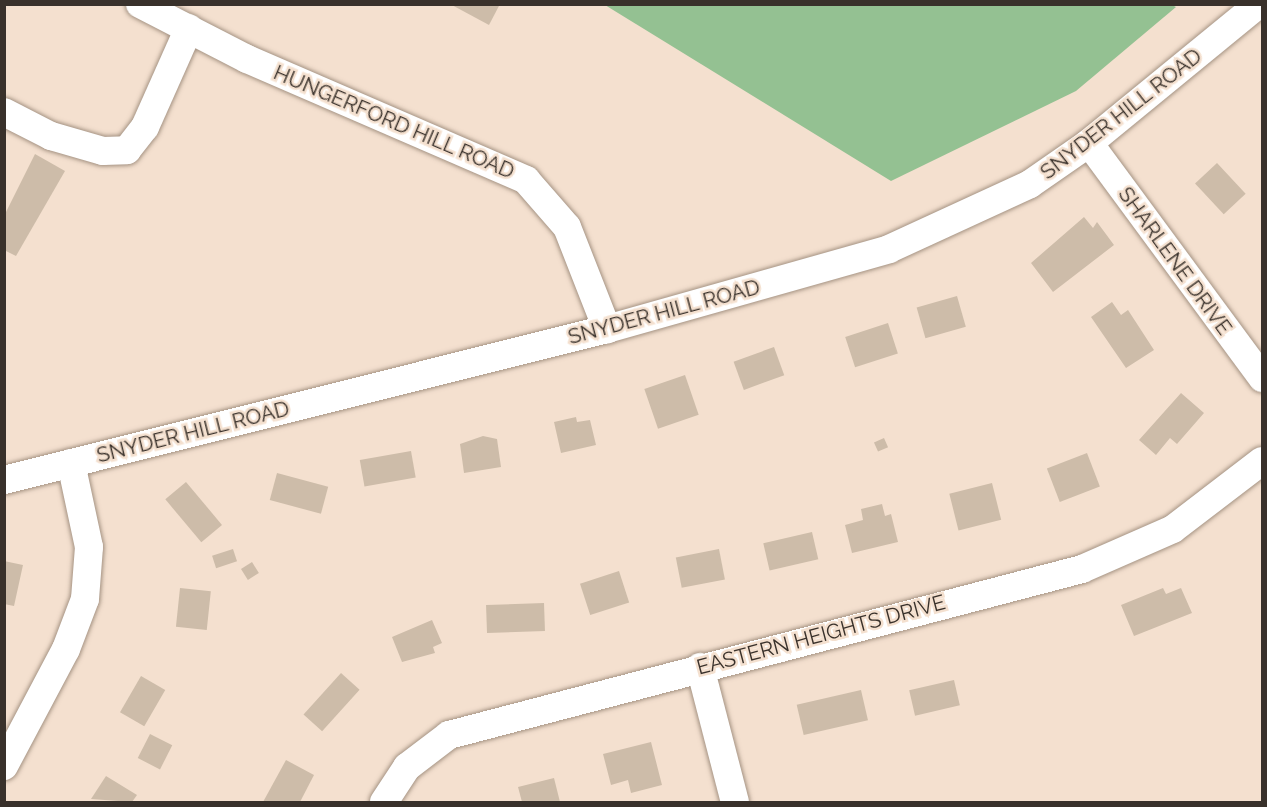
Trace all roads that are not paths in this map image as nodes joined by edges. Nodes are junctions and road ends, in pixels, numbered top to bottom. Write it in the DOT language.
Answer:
graph roads {
  1 [pos="140,4"];
  2 [pos="1259,4"];
  3 [pos="189,28"];
  4 [pos="4,112"];
  5 [pos="1089,143"];
  6 [pos="607,329"];
  7 [pos="1263,378"];
  8 [pos="1263,461"];
  9 [pos="71,463"];
  10 [pos="4,480"];
  11 [pos="700,667"];
  12 [pos="4,766"];
  13 [pos="384,802"];
  14 [pos="735,802"];
  1 -- 3 [label="street, HUNGERFORD HILL ROAD"];
  2 -- 5 [label="street, SNYDER HILL ROAD"];
  3 -- 4 [label="street"];
  3 -- 6 [label="street, HUNGERFORD HILL ROAD"];
  5 -- 6 [label="street, SNYDER HILL ROAD"];
  5 -- 7 [label="street, SHARLENE DRIVE"];
  6 -- 9 [label="street, SNYDER HILL ROAD"];
  8 -- 11 [label="street, EASTERN HEIGHTS DRIVE"];
  9 -- 10 [label="street, SNYDER HILL ROAD"];
  9 -- 12 [label="street"];
  11 -- 13 [label="street, EASTERN HEIGHTS DRIVE"];
  11 -- 14 [label="street"];
}
